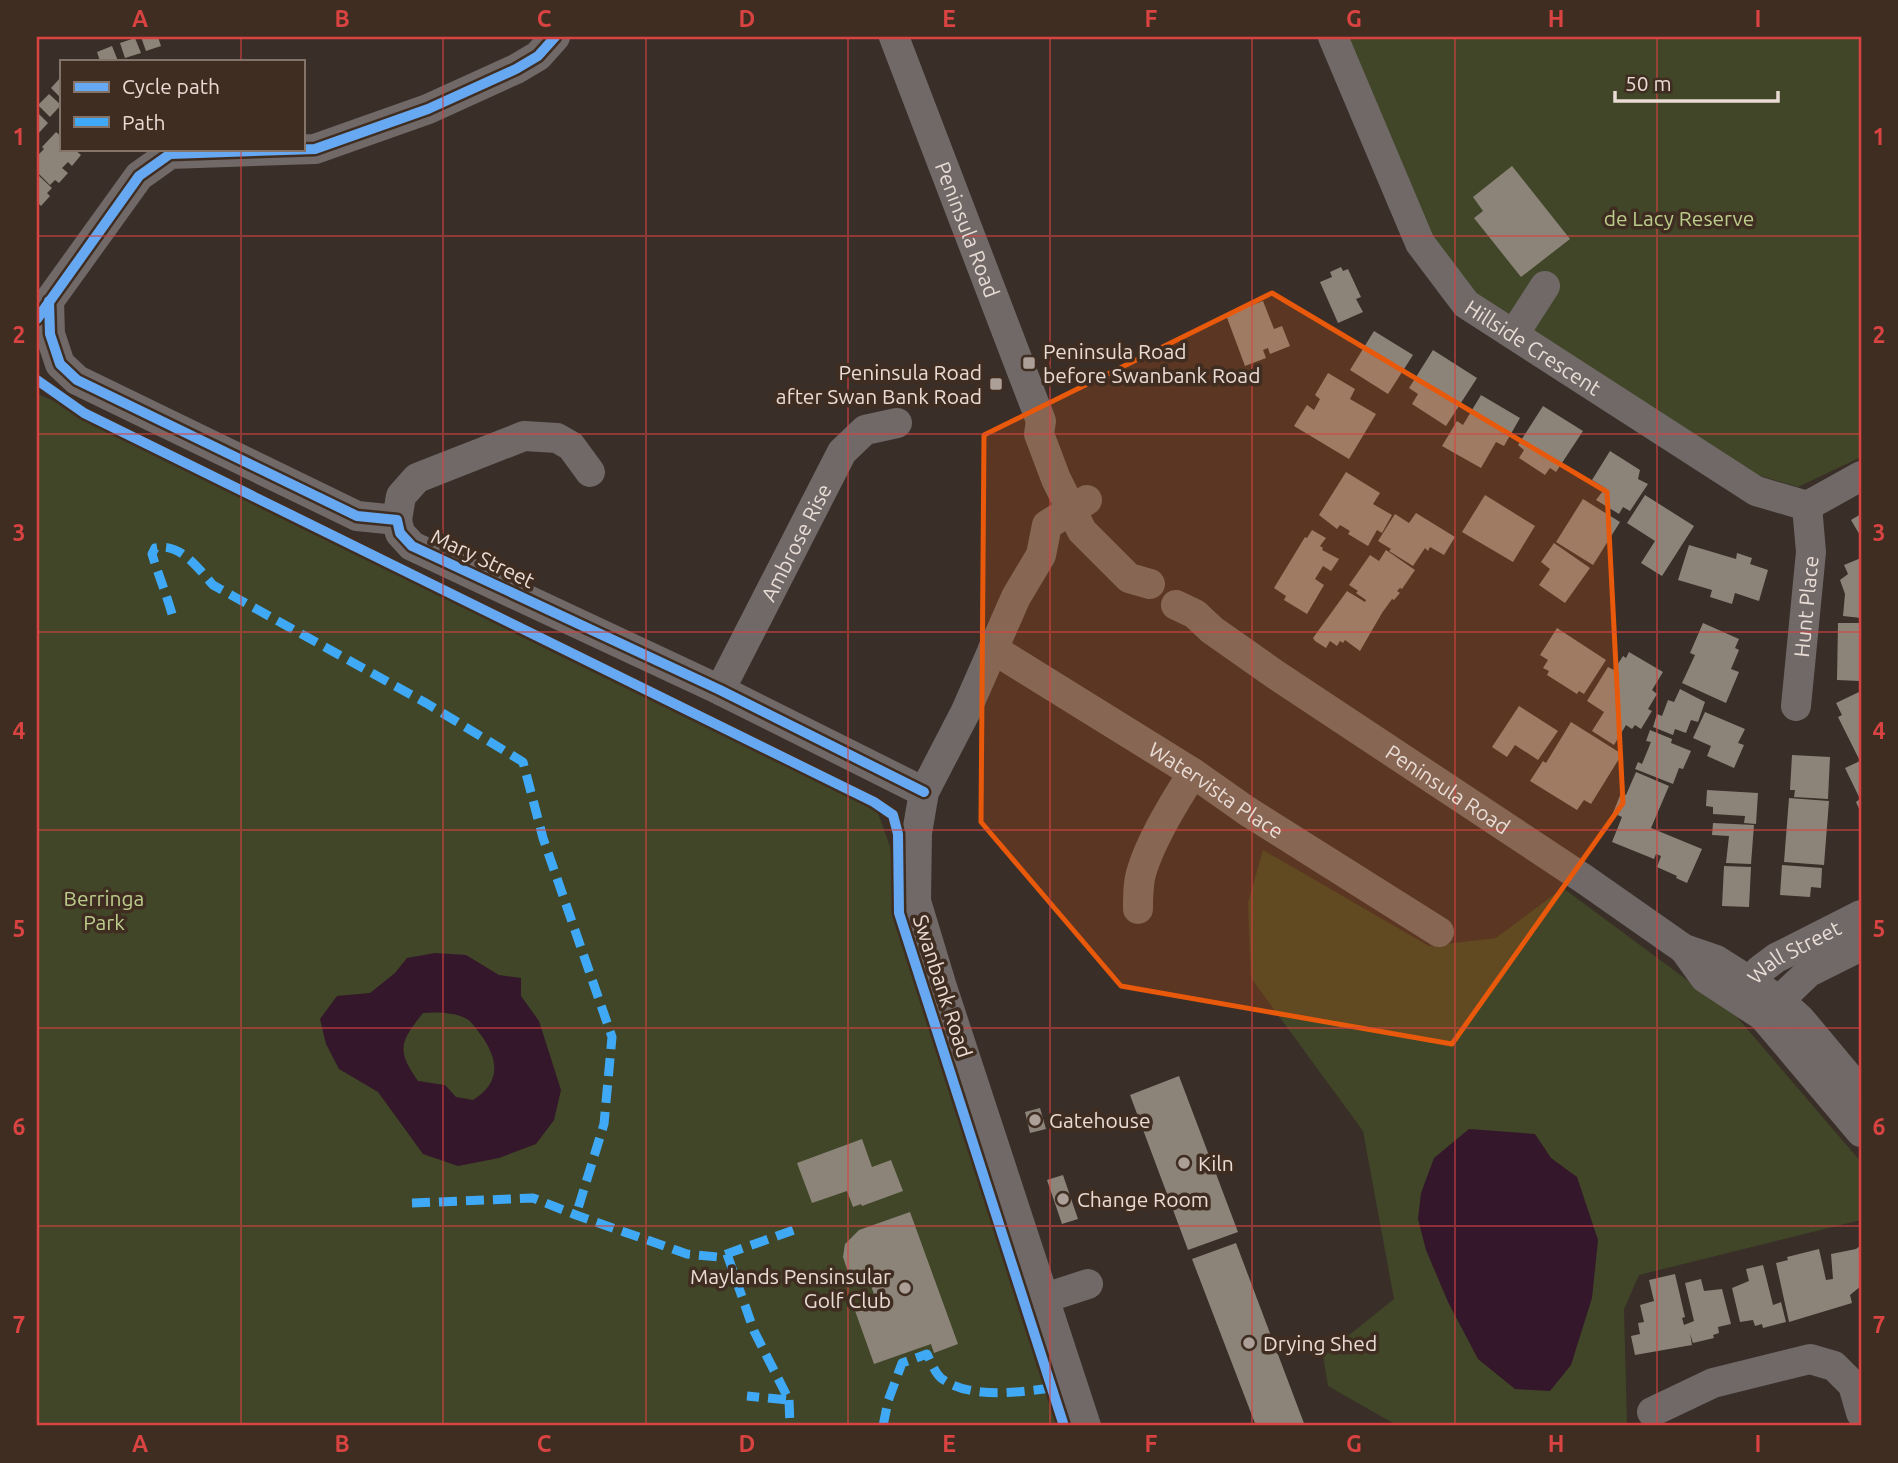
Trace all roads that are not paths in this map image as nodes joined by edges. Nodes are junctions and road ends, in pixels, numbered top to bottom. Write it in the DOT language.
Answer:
graph roads {
  1 [pos="555,37"];
  2 [pos="894,37"];
  3 [pos="1333,37"];
  4 [pos="304,149"];
  5 [pos="286,150"];
  6 [pos="1545,286"];
  7 [pos="43,334"];
  8 [pos="1514,334"];
  9 [pos="897,422"];
  10 [pos="590,472"];
  11 [pos="1861,476"];
  12 [pos="1807,506"];
  13 [pos="1084,515"];
  14 [pos="397,520"];
  15 [pos="993,649"];
  16 [pos="720,690"];
  17 [pos="1796,706"];
  18 [pos="1193,773"];
  19 [pos="924,792"];
  20 [pos="1138,909"];
  21 [pos="1861,915"];
  22 [pos="1439,932"];
  23 [pos="1861,946"];
  24 [pos="1742,989"];
  25 [pos="1771,1008"];
  26 [pos="1861,1092"];
  27 [pos="1861,1132"];
  28 [pos="1088,1284"];
  29 [pos="1045,1298"];
  30 [pos="1652,1412"];
  31 [pos="1861,1413"];
  32 [pos="1086,1426"];
  1 -- 4 [label="street"];
  2 -- 13 [label="street, Peninsula Road"];
  3 -- 8 [label="street, Hillside Crescent"];
  5 -- 7 [label="street"];
  6 -- 8 [label="street"];
  7 -- 14 [label="street"];
  8 -- 12 [label="street, Hillside Crescent"];
  9 -- 16 [label="street, Ambrose Rise"];
  10 -- 14 [label="street"];
  11 -- 12 [label="street"];
  12 -- 17 [label="street, Hunt Place"];
  13 -- 15 [label="street, Swanbank Road"];
  13 -- 24 [label="street, Peninsula Road"];
  14 -- 16 [label="street, Mary Street"];
  15 -- 18 [label="street, Watervista Place"];
  15 -- 19 [label="street, Swanbank Road"];
  16 -- 19 [label="street, Mary Street"];
  18 -- 20 [label="street"];
  18 -- 22 [label="street, Watervista Place"];
  19 -- 29 [label="street, Swanbank Road"];
  21 -- 24 [label="street, Wall Street"];
  23 -- 25 [label="street, Wall Street"];
  24 -- 25 [label="street, Peninsula Road"];
  25 -- 26 [label="street, Peninsula Road"];
  25 -- 27 [label="street, Peninsula Road"];
  28 -- 29 [label="street"];
  29 -- 32 [label="street, Swanbank Road"];
  30 -- 31 [label="street"];
}
